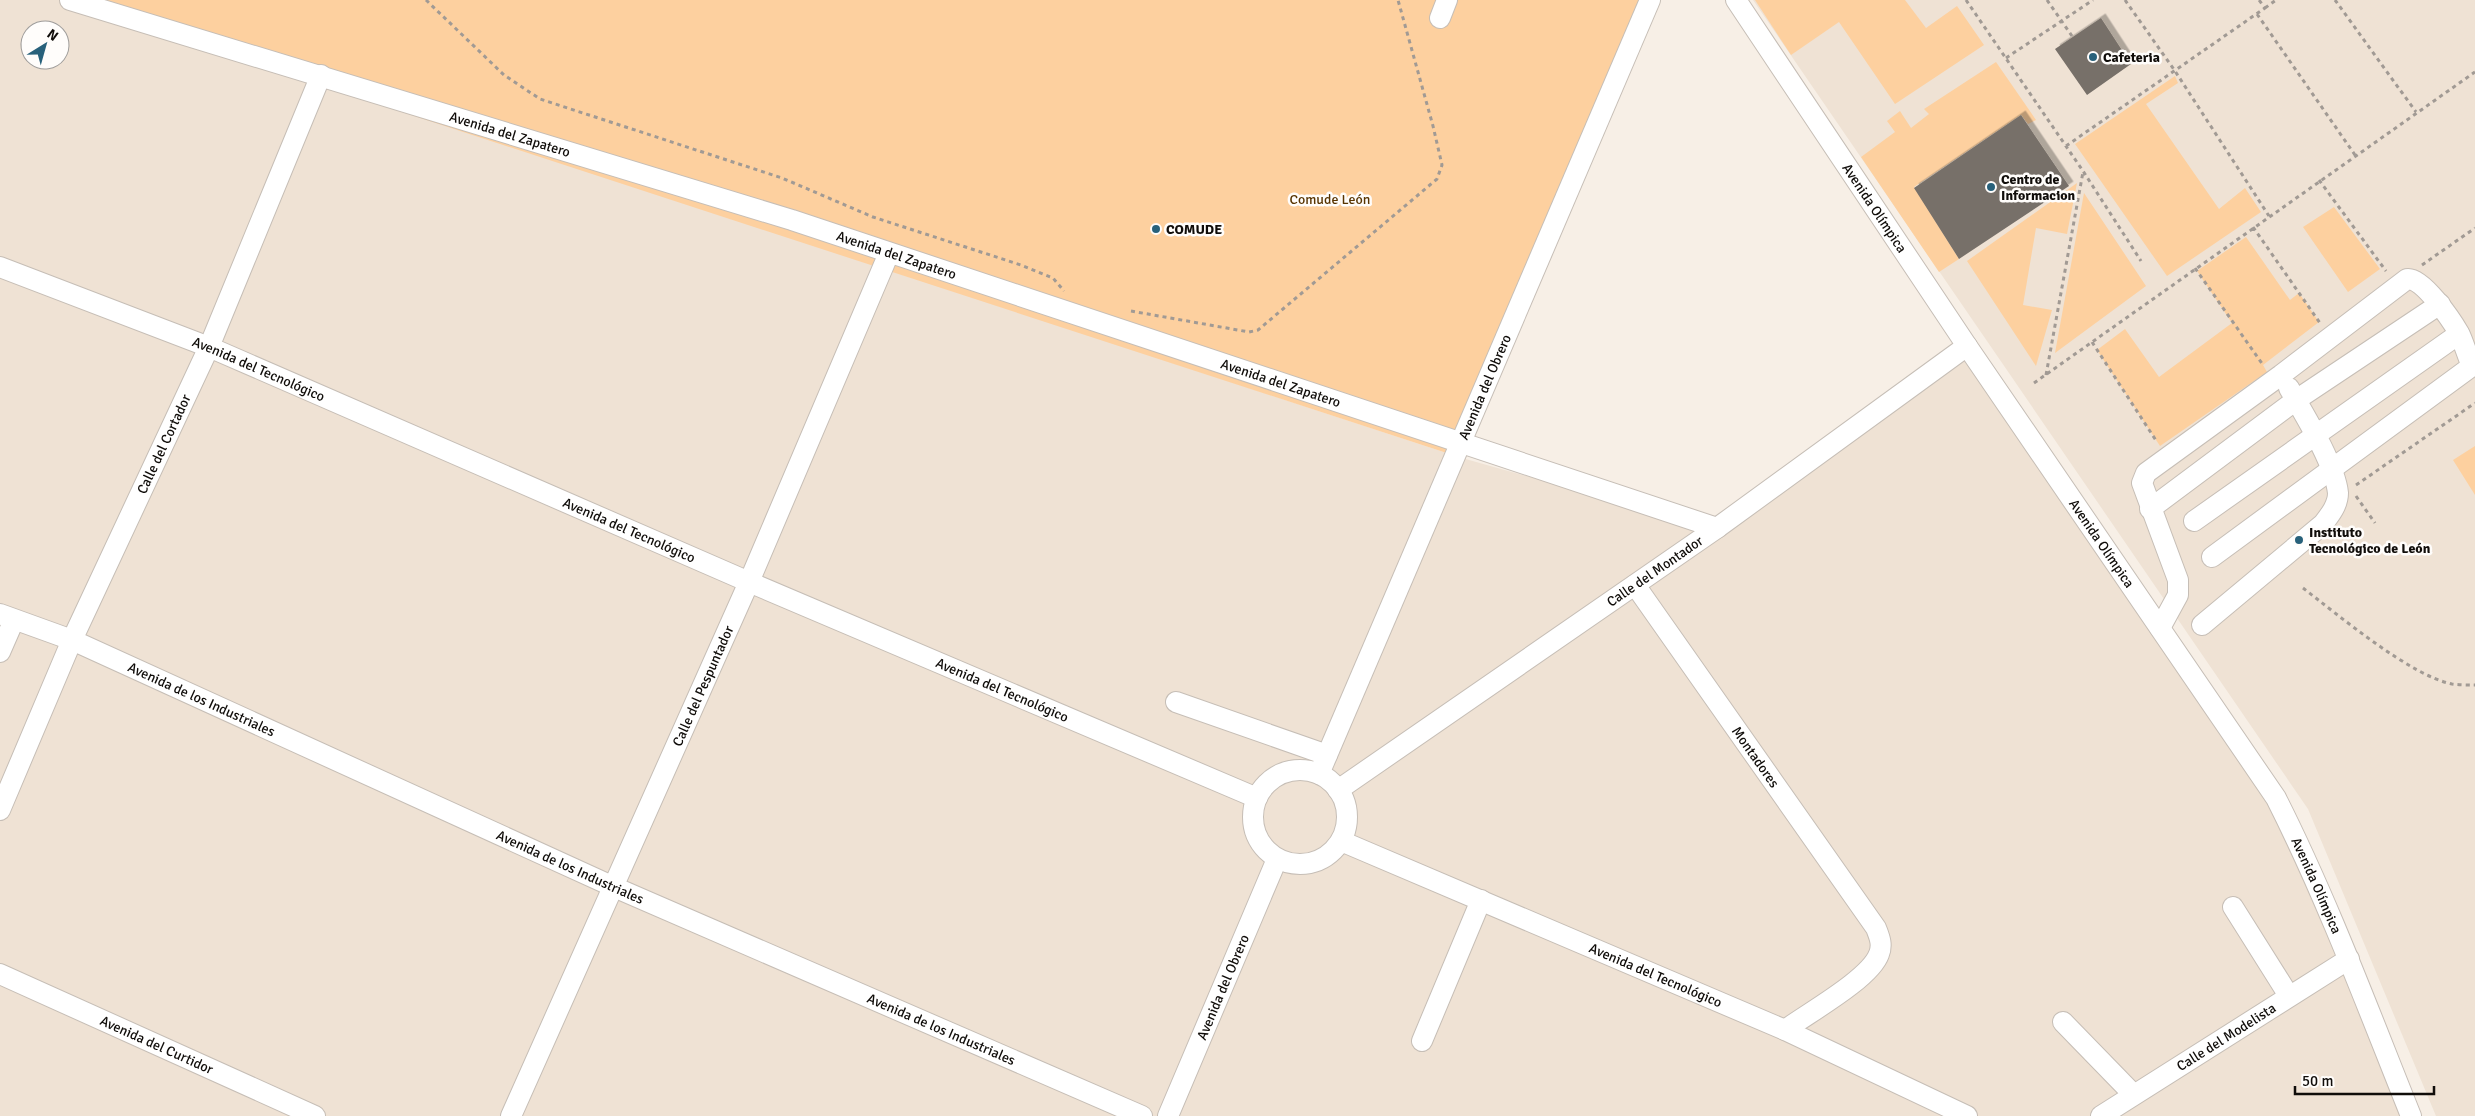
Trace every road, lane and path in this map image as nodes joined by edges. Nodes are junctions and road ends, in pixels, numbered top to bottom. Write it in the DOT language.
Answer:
graph roads {
  1 [pos="70,0"];
  2 [pos="426,0"];
  3 [pos="1398,0"];
  4 [pos="1650,0"];
  5 [pos="1736,0"];
  6 [pos="1966,0"];
  7 [pos="2048,0"];
  8 [pos="2093,0"];
  9 [pos="2125,0"];
  10 [pos="2260,0"];
  11 [pos="2276,0"];
  12 [pos="2334,0"];
  13 [pos="2265,8"];
  14 [pos="2257,14"];
  15 [pos="2061,21"];
  16 [pos="2072,36"];
  17 [pos="2006,58"];
  18 [pos="2175,71"];
  19 [pos="2475,72"];
  20 [pos="321,75"];
  21 [pos="2416,112"];
  22 [pos="2066,146"];
  23 [pos="2355,155"];
  24 [pos="2083,171"];
  25 [pos="2319,180"];
  26 [pos="2269,216"];
  27 [pos="2253,227"];
  28 [pos="2475,228"];
  29 [pos="889,253"];
  30 [pos="2141,261"];
  31 [pos="0,267"];
  32 [pos="2420,267"];
  33 [pos="2195,268"];
  34 [pos="2390,275"];
  35 [pos="1071,295"];
  36 [pos="2440,304"];
  37 [pos="1129,311"];
  38 [pos="2323,327"];
  39 [pos="2459,334"];
  40 [pos="2092,342"];
  41 [pos="1967,346"];
  42 [pos="209,347"];
  43 [pos="2274,374"];
  44 [pos="2046,375"];
  45 [pos="2034,383"];
  46 [pos="2296,400"];
  47 [pos="2475,403"];
  48 [pos="2315,435"];
  49 [pos="1461,443"];
  50 [pos="2160,446"];
  51 [pos="2331,470"];
  52 [pos="2150,509"];
  53 [pos="2194,521"];
  54 [pos="2375,523"];
  55 [pos="1717,528"];
  56 [pos="2212,557"];
  57 [pos="749,582"];
  58 [pos="1635,585"];
  59 [pos="2303,588"];
  60 [pos="7,617"];
  61 [pos="2202,625"];
  62 [pos="2160,628"];
  63 [pos="72,640"];
  64 [pos="0,652"];
  65 [pos="2475,685"];
  66 [pos="1176,702"];
  67 [pos="1327,755"];
  68 [pos="1319,774"];
  69 [pos="1338,790"];
  70 [pos="1257,798"];
  71 [pos="0,810"];
  72 [pos="1341,841"];
  73 [pos="1278,858"];
  74 [pos="614,887"];
  75 [pos="1481,900"];
  76 [pos="2233,907"];
  77 [pos="2349,959"];
  78 [pos="0,974"];
  79 [pos="2289,996"];
  80 [pos="2063,1022"];
  81 [pos="1784,1030"];
  82 [pos="1422,1041"];
  83 [pos="2133,1094"];
  84 [pos="315,1116"];
  85 [pos="512,1116"];
  86 [pos="1142,1116"];
  87 [pos="1168,1116"];
  88 [pos="1967,1116"];
  89 [pos="2101,1116"];
  90 [pos="2411,1116"];
  1 -- 20 [label="street, Avenida del Zapatero"];
  2 -- 35 [label="path"];
  3 -- 37 [label="path"];
  4 -- 49 [label="street, Avenida del Obrero"];
  5 -- 41 [label="street, Avenida Olímpica"];
  6 -- 17 [label="path"];
  7 -- 15 [label="path"];
  8 -- 15 [label="path"];
  9 -- 18 [label="path"];
  10 -- 13 [label="path"];
  11 -- 13 [label="path"];
  12 -- 21 [label="path"];
  13 -- 14 [label="path"];
  14 -- 18 [label="path"];
  14 -- 23 [label="path"];
  15 -- 16 [label="path"];
  15 -- 17 [label="path"];
  17 -- 22 [label="path"];
  18 -- 22 [label="path"];
  18 -- 26 [label="path"];
  19 -- 21 [label="path"];
  20 -- 29 [label="street, Avenida del Zapatero"];
  20 -- 42 [label="street, Calle del Cortador"];
  21 -- 23 [label="path"];
  22 -- 24 [label="path"];
  23 -- 25 [label="path"];
  24 -- 30 [label="path"];
  24 -- 44 [label="path"];
  25 -- 26 [label="path"];
  25 -- 34 [label="path"];
  26 -- 27 [label="path"];
  27 -- 33 [label="path"];
  27 -- 38 [label="path"];
  28 -- 32 [label="path"];
  29 -- 49 [label="street, Avenida del Zapatero"];
  29 -- 57 [label="street, Calle del Pespuntador"];
  31 -- 42 [label="street, Avenida del Tecnológico"];
  33 -- 40 [label="path"];
  33 -- 43 [label="path"];
  36 -- 39 [label="street"];
  36 -- 43 [label="street"];
  36 -- 46 [label="street"];
  39 -- 48 [label="street"];
  39 -- 51 [label="street"];
  40 -- 44 [label="path"];
  40 -- 50 [label="path"];
  41 -- 55 [label="street, Calle del Montador"];
  41 -- 62 [label="street, Avenida Olímpica"];
  42 -- 57 [label="street, Avenida del Tecnológico"];
  42 -- 63 [label="street, Calle del Cortador"];
  43 -- 46 [label="street"];
  43 -- 52 [label="street"];
  44 -- 45 [label="path"];
  46 -- 48 [label="street"];
  46 -- 52 [label="street"];
  47 -- 54 [label="path"];
  48 -- 51 [label="street"];
  48 -- 53 [label="street"];
  49 -- 55 [label="street, Avenida del Zapatero"];
  49 -- 67 [label="street, Avenida del Obrero"];
  51 -- 56 [label="street"];
  51 -- 61 [label="street"];
  52 -- 62 [label="street"];
  55 -- 58 [label="street, Calle del Montador"];
  57 -- 70 [label="street, Avenida del Tecnológico"];
  57 -- 74 [label="street, Calle del Pespuntador"];
  58 -- 69 [label="street, Calle del Montador"];
  58 -- 81 [label="street, Montadores"];
  59 -- 65 [label="path"];
  60 -- 63 [label="street, Avenida de los Industriales"];
  60 -- 64 [label="street"];
  62 -- 77 [label="street, Avenida Olímpica"];
  63 -- 71 [label="street, Calle del Cortador"];
  63 -- 74 [label="street, Avenida de los Industriales"];
  66 -- 67 [label="street"];
  67 -- 68 [label="street, Avenida del Obrero"];
  68 -- 69 [label="street"];
  68 -- 70 [label="street"];
  69 -- 72 [label="street"];
  70 -- 73 [label="street"];
  72 -- 73 [label="street"];
  72 -- 75 [label="street, Avenida del Tecnológico"];
  73 -- 87 [label="street, Avenida del Obrero"];
  74 -- 85 [label="street, Calle del Pespuntador"];
  74 -- 86 [label="street, Avenida de los Industriales"];
  75 -- 81 [label="street, Avenida del Tecnológico"];
  75 -- 82 [label="street"];
  76 -- 79 [label="street"];
  77 -- 79 [label="street, Calle del Modelista"];
  77 -- 90 [label="street, Avenida Olímpica"];
  78 -- 84 [label="street, Avenida del Curtidor"];
  79 -- 83 [label="street, Calle del Modelista"];
  80 -- 83 [label="street"];
  81 -- 88 [label="street, Avenida del Tecnológico"];
  83 -- 89 [label="street, Calle del Modelista"];
}
